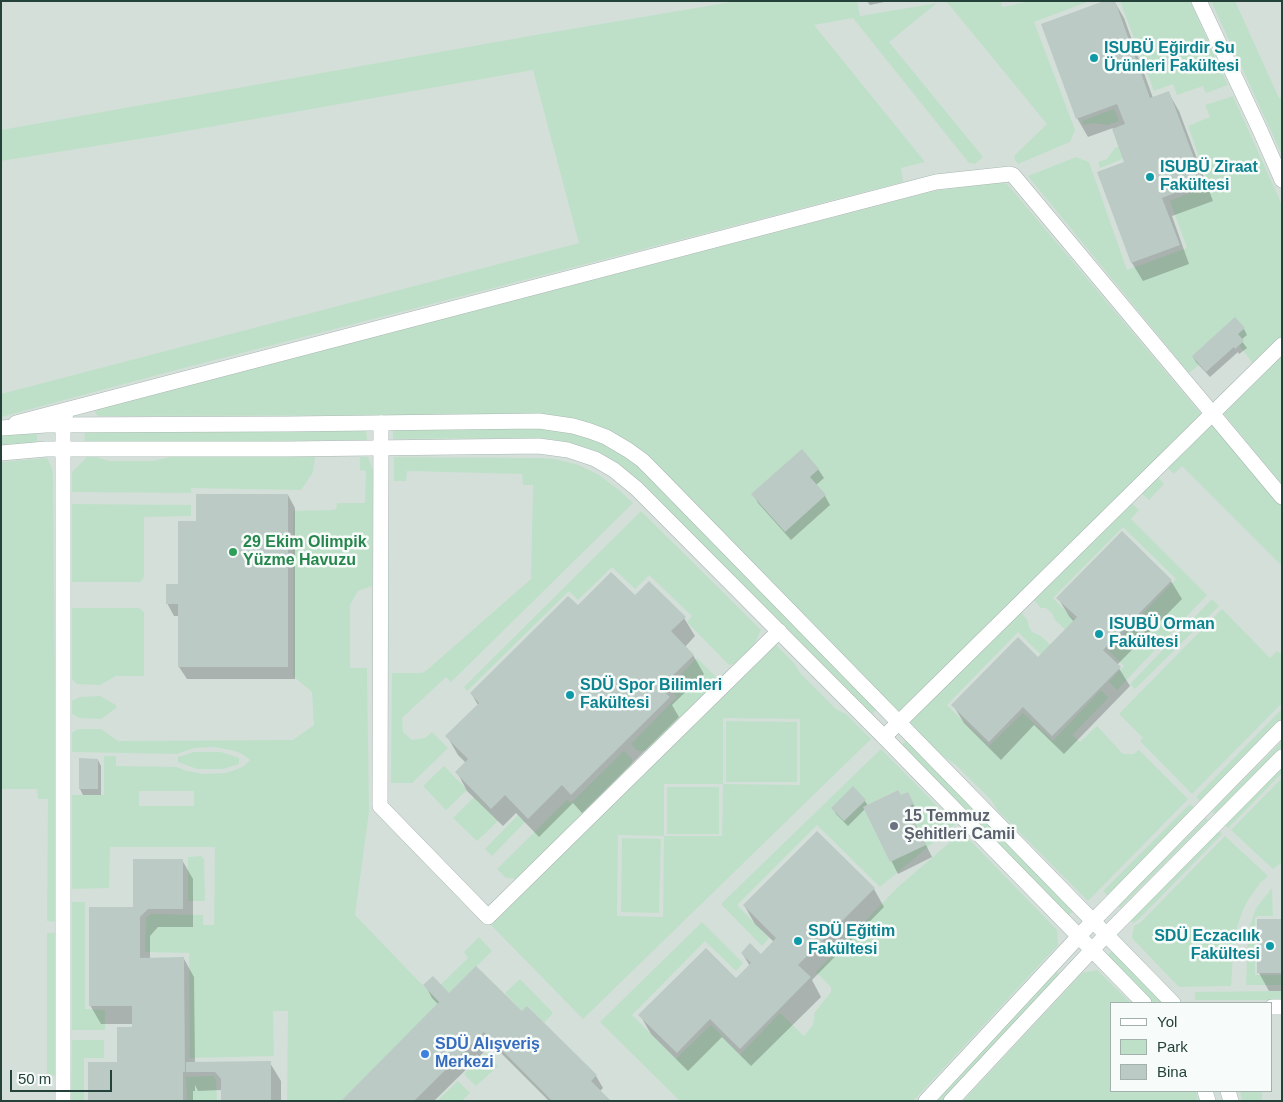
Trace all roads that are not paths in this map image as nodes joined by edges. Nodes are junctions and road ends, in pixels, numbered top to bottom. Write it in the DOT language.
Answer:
graph roads {
  1 [pos="1199,1"];
  2 [pos="1282,180"];
  3 [pos="1282,345"];
  4 [pos="71,408"];
  5 [pos="1212,414"];
  6 [pos="381,423"];
  7 [pos="63,425"];
  8 [pos="1,428"];
  9 [pos="381,447"];
  10 [pos="63,449"];
  11 [pos="1,453"];
  12 [pos="1282,497"];
  13 [pos="779,631"];
  14 [pos="898,722"];
  15 [pos="1282,728"];
  16 [pos="884,736"];
  17 [pos="1282,757"];
  18 [pos="1093,921"];
  19 [pos="1106,934"];
  20 [pos="1078,936"];
  21 [pos="1092,949"];
  22 [pos="1143,1002"];
  23 [pos="1172,1002"];
  24 [pos="63,1101"];
  25 [pos="926,1101"];
  26 [pos="951,1101"];
  1 -- 2 [label="street"];
  3 -- 5 [label="street"];
  4 -- 5 [label="street"];
  4 -- 7 [label="street"];
  4 -- 8 [label="street"];
  5 -- 12 [label="street"];
  5 -- 14 [label="street"];
  6 -- 7 [label="street"];
  6 -- 9 [label="street"];
  6 -- 14 [label="street"];
  7 -- 8 [label="street"];
  7 -- 10 [label="street"];
  9 -- 10 [label="street"];
  9 -- 13 [label="street"];
  9 -- 13 [label="street"];
  10 -- 11 [label="street"];
  10 -- 24 [label="street"];
  13 -- 16 [label="street"];
  14 -- 16 [label="street"];
  14 -- 18 [label="street"];
  15 -- 18 [label="street"];
  16 -- 20 [label="street"];
  17 -- 19 [label="street"];
  18 -- 19 [label="street"];
  18 -- 20 [label="street"];
  19 -- 21 [label="street"];
  19 -- 23 [label="street"];
  20 -- 21 [label="street"];
  20 -- 25 [label="street"];
  21 -- 22 [label="street"];
  21 -- 26 [label="street"];
}
